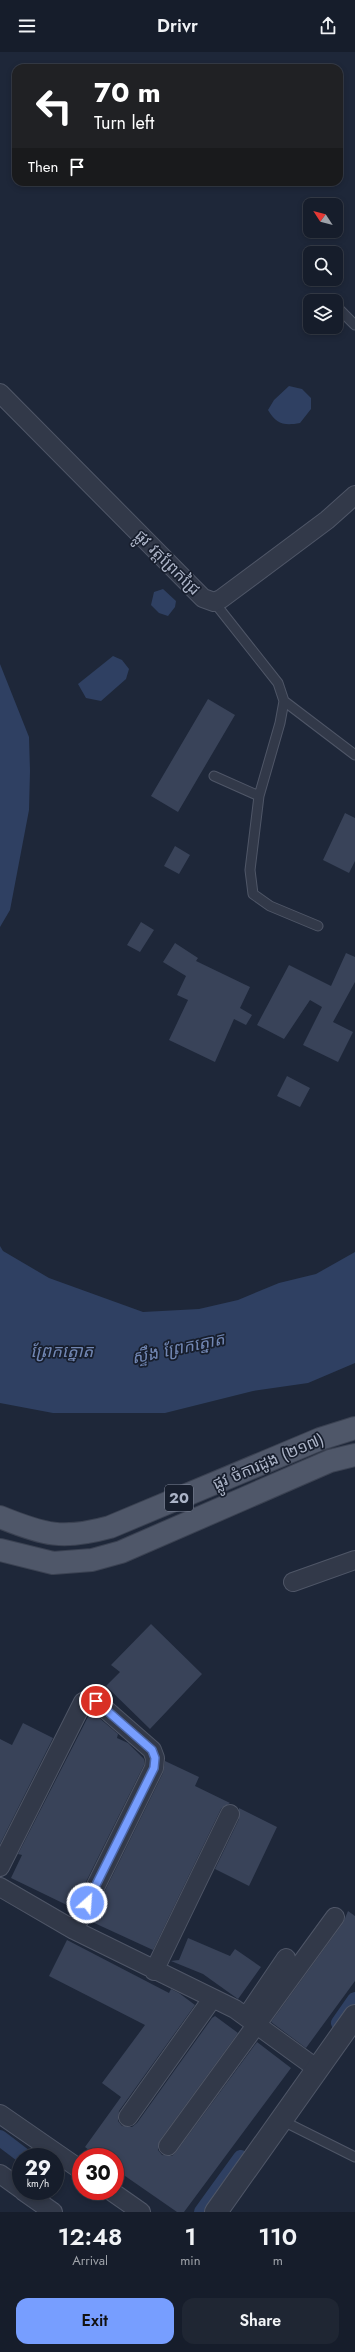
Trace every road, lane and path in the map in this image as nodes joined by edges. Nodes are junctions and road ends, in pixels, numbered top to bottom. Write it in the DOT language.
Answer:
graph roads {
  1 [pos="343,313"];
  2 [pos="355,325"];
  3 [pos="0,393"];
  4 [pos="355,495"];
  5 [pos="214,602"];
  6 [pos="284,701"];
  7 [pos="355,755"];
  8 [pos="214,776"];
  9 [pos="259,796"];
  10 [pos="318,926"];
  11 [pos="355,1428"];
  12 [pos="355,1455"];
  13 [pos="0,1517"];
  14 [pos="0,1550"];
  15 [pos="355,1560"];
  16 [pos="293,1582"];
  17 [pos="230,1814"];
  18 [pos="0,1867"];
  19 [pos="0,1887"];
  20 [pos="335,1917"];
  21 [pos="74,1930"];
  22 [pos="286,1958"];
  23 [pos="154,1971"];
  24 [pos="212,1999"];
  25 [pos="355,2016"];
  26 [pos="252,2021"];
  27 [pos="316,2068"];
  28 [pos="0,2114"];
  29 [pos="128,2117"];
  30 [pos="280,2119"];
  31 [pos="168,2146"];
  32 [pos="355,2157"];
  33 [pos="72,2164"];
  34 [pos="0,2174"];
  35 [pos="12,2183"];
  36 [pos="36,2200"];
  37 [pos="123,2200"];
  38 [pos="52,2212"];
  39 [pos="140,2212"];
  40 [pos="216,2212"];
  1 -- 2 [label="lane"];
  3 -- 5 [label="street, ផ្លូវ វត្តព្រែកជ្រៃ"];
  4 -- 5 [label="street, ផ្លូវ វត្តព្រែកជ្រៃ"];
  5 -- 6 [label="lane"];
  6 -- 7 [label="lane"];
  6 -- 9 [label="lane"];
  8 -- 9 [label="lane"];
  9 -- 10 [label="lane"];
  11 -- 13 [label="main road, ផ្លូវ ចំការដូង (២១៧) / 20"];
  12 -- 14 [label="main road, ផ្លូវ ចំការដូង (២១៧) / 20"];
  15 -- 16 [label="street"];
  17 -- 23 [label="street"];
  18 -- 21 [label="street"];
  19 -- 21 [label="street"];
  20 -- 26 [label="street"];
  21 -- 23 [label="street"];
  22 -- 26 [label="street"];
  23 -- 24 [label="street"];
  24 -- 26 [label="street"];
  24 -- 29 [label="street"];
  25 -- 27 [label="street"];
  26 -- 27 [label="street"];
  26 -- 31 [label="street"];
  27 -- 30 [label="street"];
  28 -- 33 [label="street"];
  30 -- 32 [label="lane"];
  30 -- 40 [label="street"];
  34 -- 35 [label="street"];
  36 -- 38 [label="street"];
  37 -- 39 [label="street"];
}
